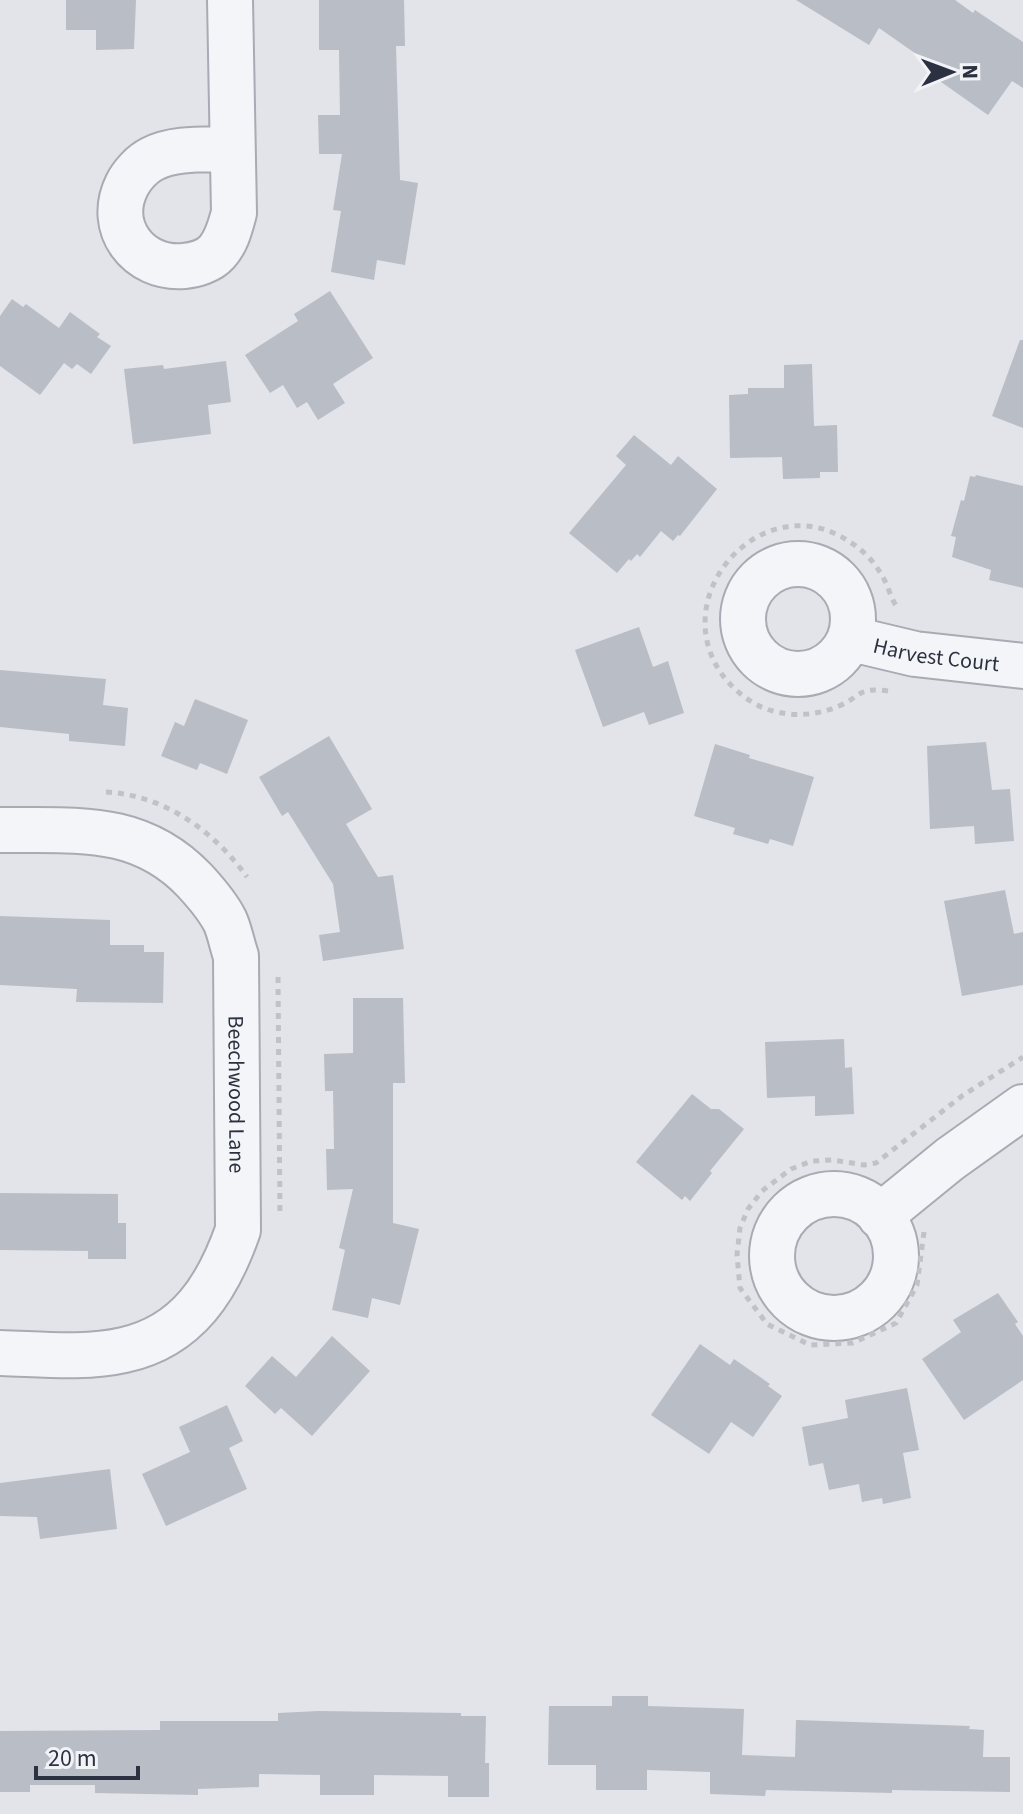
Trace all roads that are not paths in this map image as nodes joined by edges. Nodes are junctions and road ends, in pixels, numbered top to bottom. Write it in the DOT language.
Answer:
graph roads {
  1 [pos="230,0"];
  2 [pos="231,149"];
  3 [pos="852,639"];
  4 [pos="1023,666"];
  5 [pos="0,830"];
  6 [pos="1023,1107"];
  7 [pos="880,1216"];
  8 [pos="0,1353"];
  1 -- 2 [label="street"];
  3 -- 4 [label="street, Harvest Court"];
  5 -- 8 [label="street, Beechwood Lane"];
  6 -- 7 [label="street"];
}
